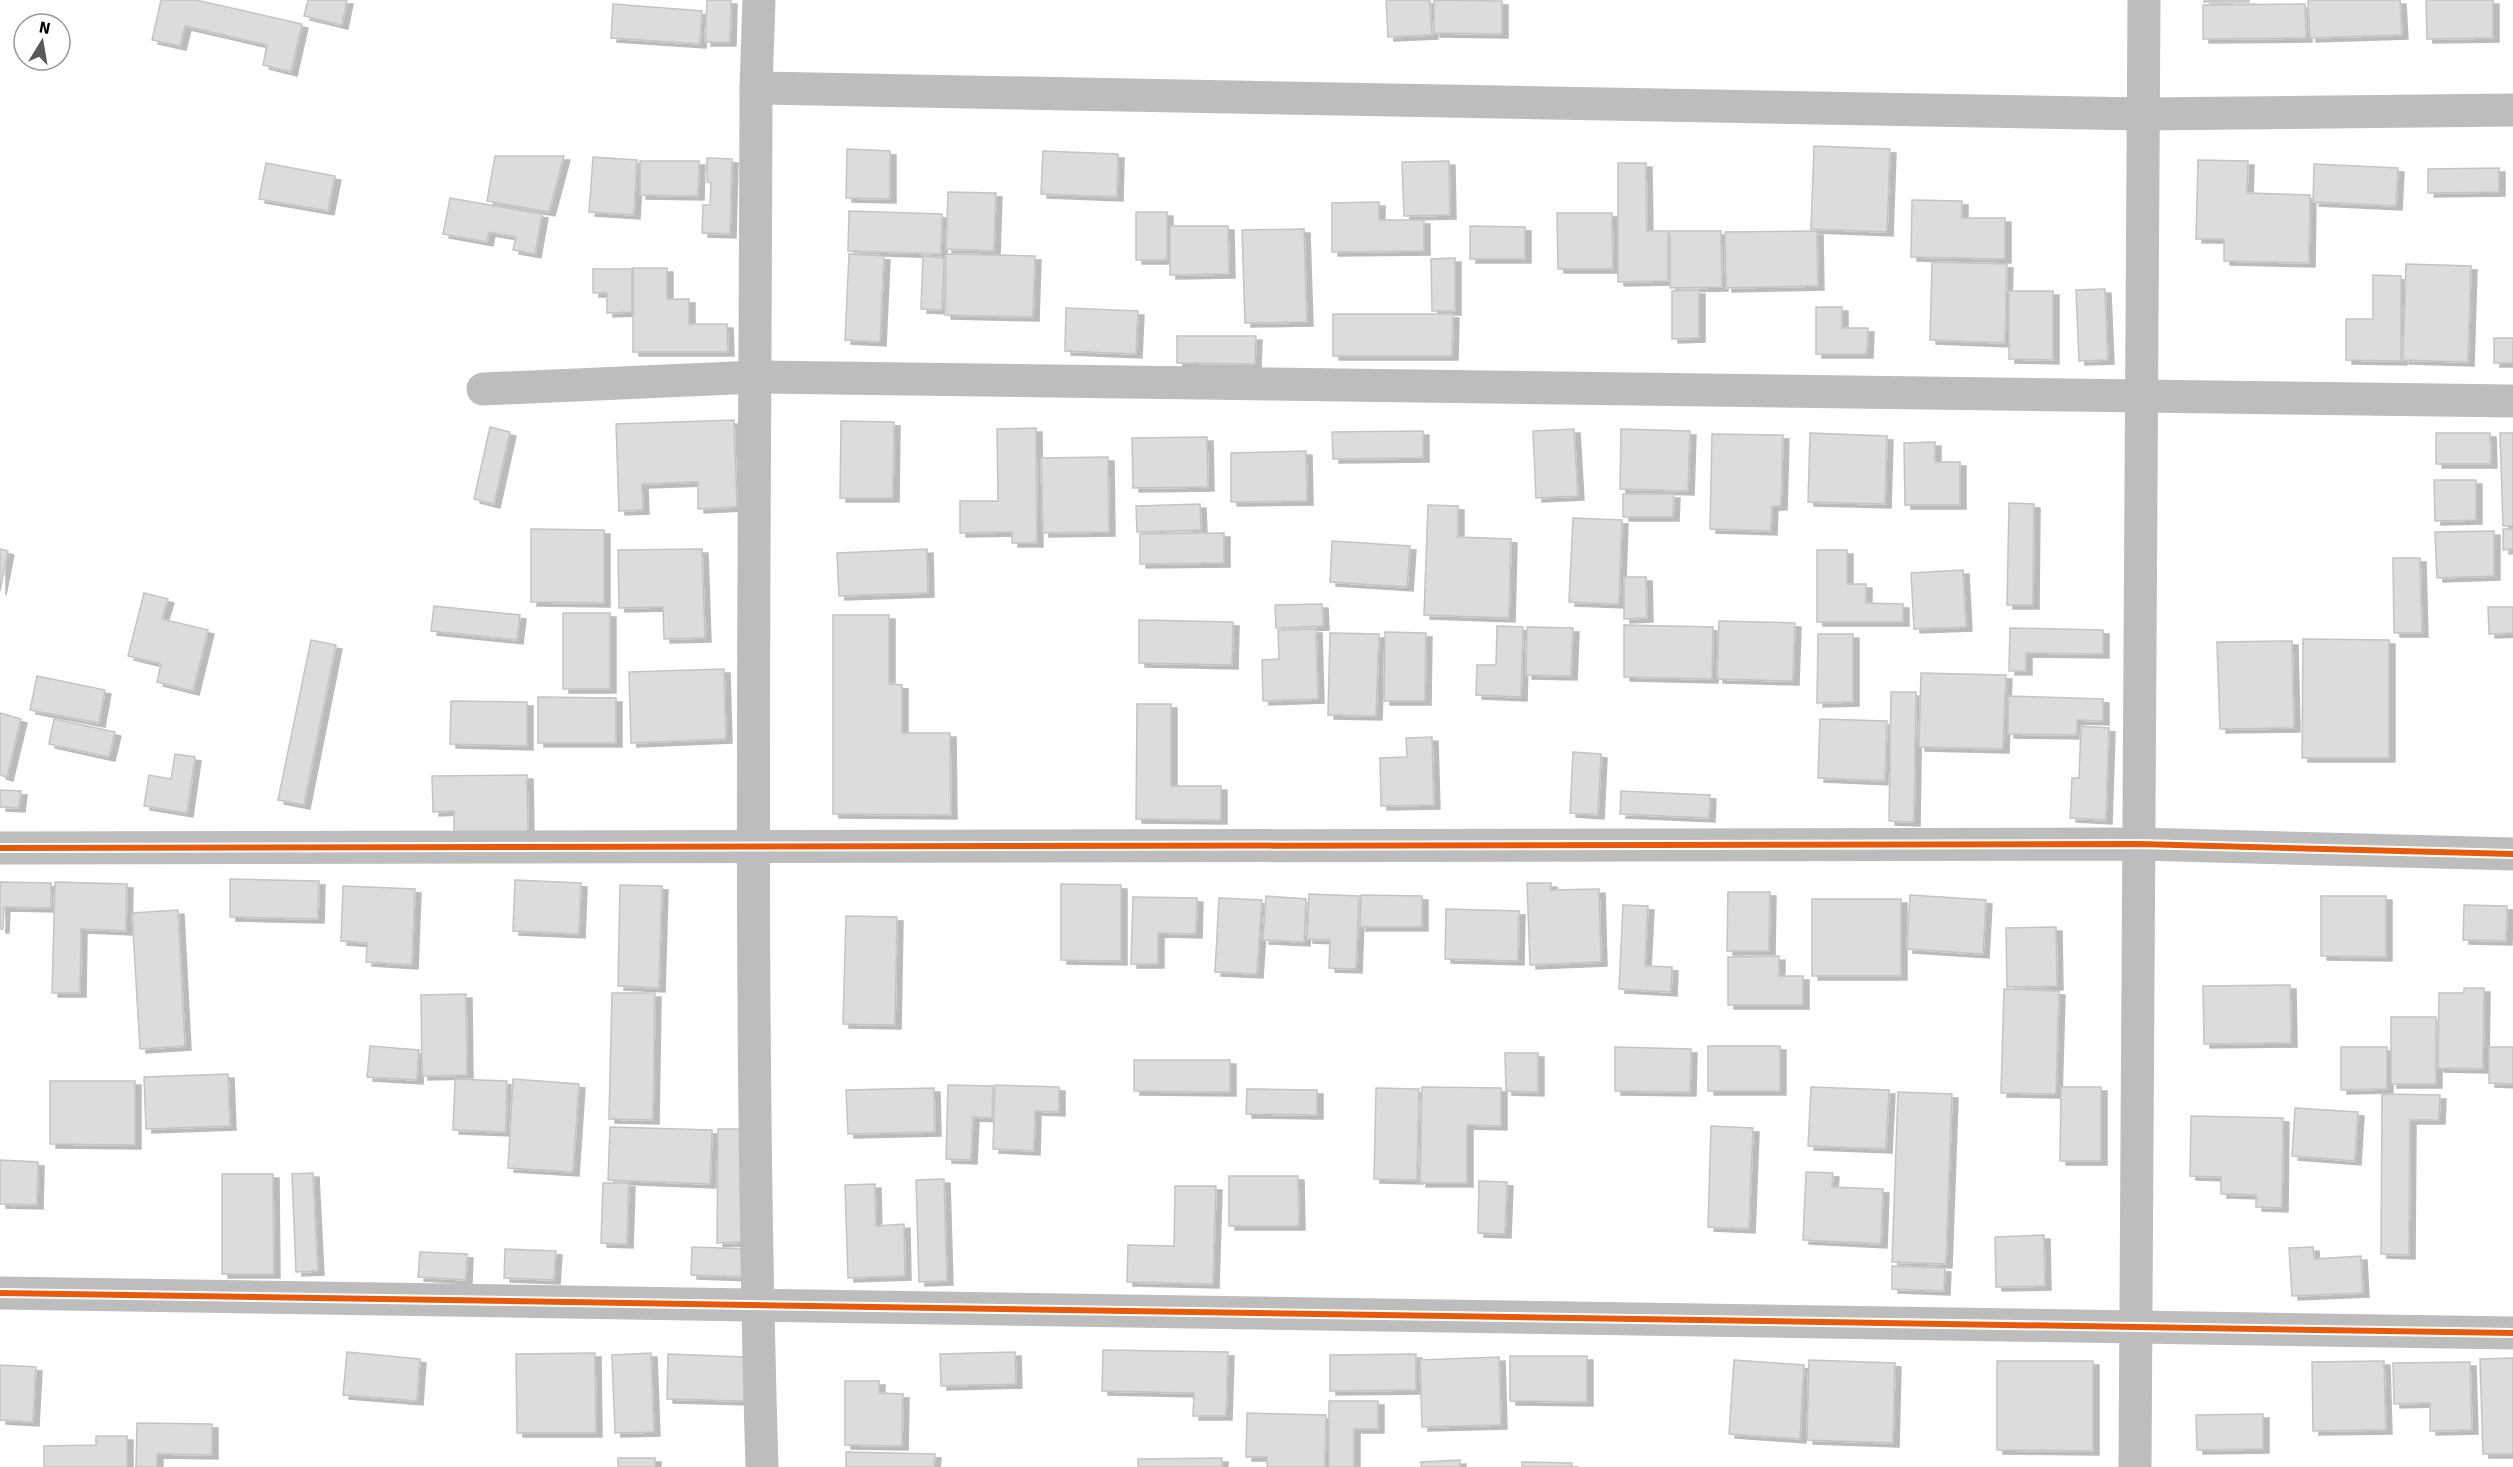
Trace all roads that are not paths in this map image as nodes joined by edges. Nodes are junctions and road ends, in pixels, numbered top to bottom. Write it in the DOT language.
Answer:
graph roads {
  1 [pos="759,0"];
  2 [pos="2144,0"];
  3 [pos="756,88"];
  4 [pos="2513,110"];
  5 [pos="2143,114"];
  6 [pos="756,376"];
  7 [pos="483,389"];
  8 [pos="2142,394"];
  9 [pos="2513,401"];
  10 [pos="2139,844"];
  11 [pos="755,845"];
  12 [pos="0,848"];
  13 [pos="2513,854"];
  14 [pos="0,1293"];
  15 [pos="757,1306"];
  16 [pos="2136,1327"];
  17 [pos="2513,1333"];
  18 [pos="762,1467"];
  19 [pos="2135,1467"];
  1 -- 3 [label="street"];
  2 -- 5 [label="street"];
  3 -- 5 [label="street"];
  3 -- 6 [label="street"];
  4 -- 5 [label="street"];
  5 -- 8 [label="street"];
  6 -- 7 [label="street"];
  6 -- 8 [label="street"];
  6 -- 11 [label="street"];
  8 -- 9 [label="street"];
  8 -- 10 [label="street"];
  10 -- 11 [label="street"];
  10 -- 13 [label="street"];
  10 -- 16 [label="street"];
  11 -- 12 [label="street"];
  11 -- 15 [label="street"];
  14 -- 15 [label="street"];
  15 -- 16 [label="street"];
  15 -- 18 [label="street"];
  16 -- 17 [label="street"];
  16 -- 19 [label="street"];
}
